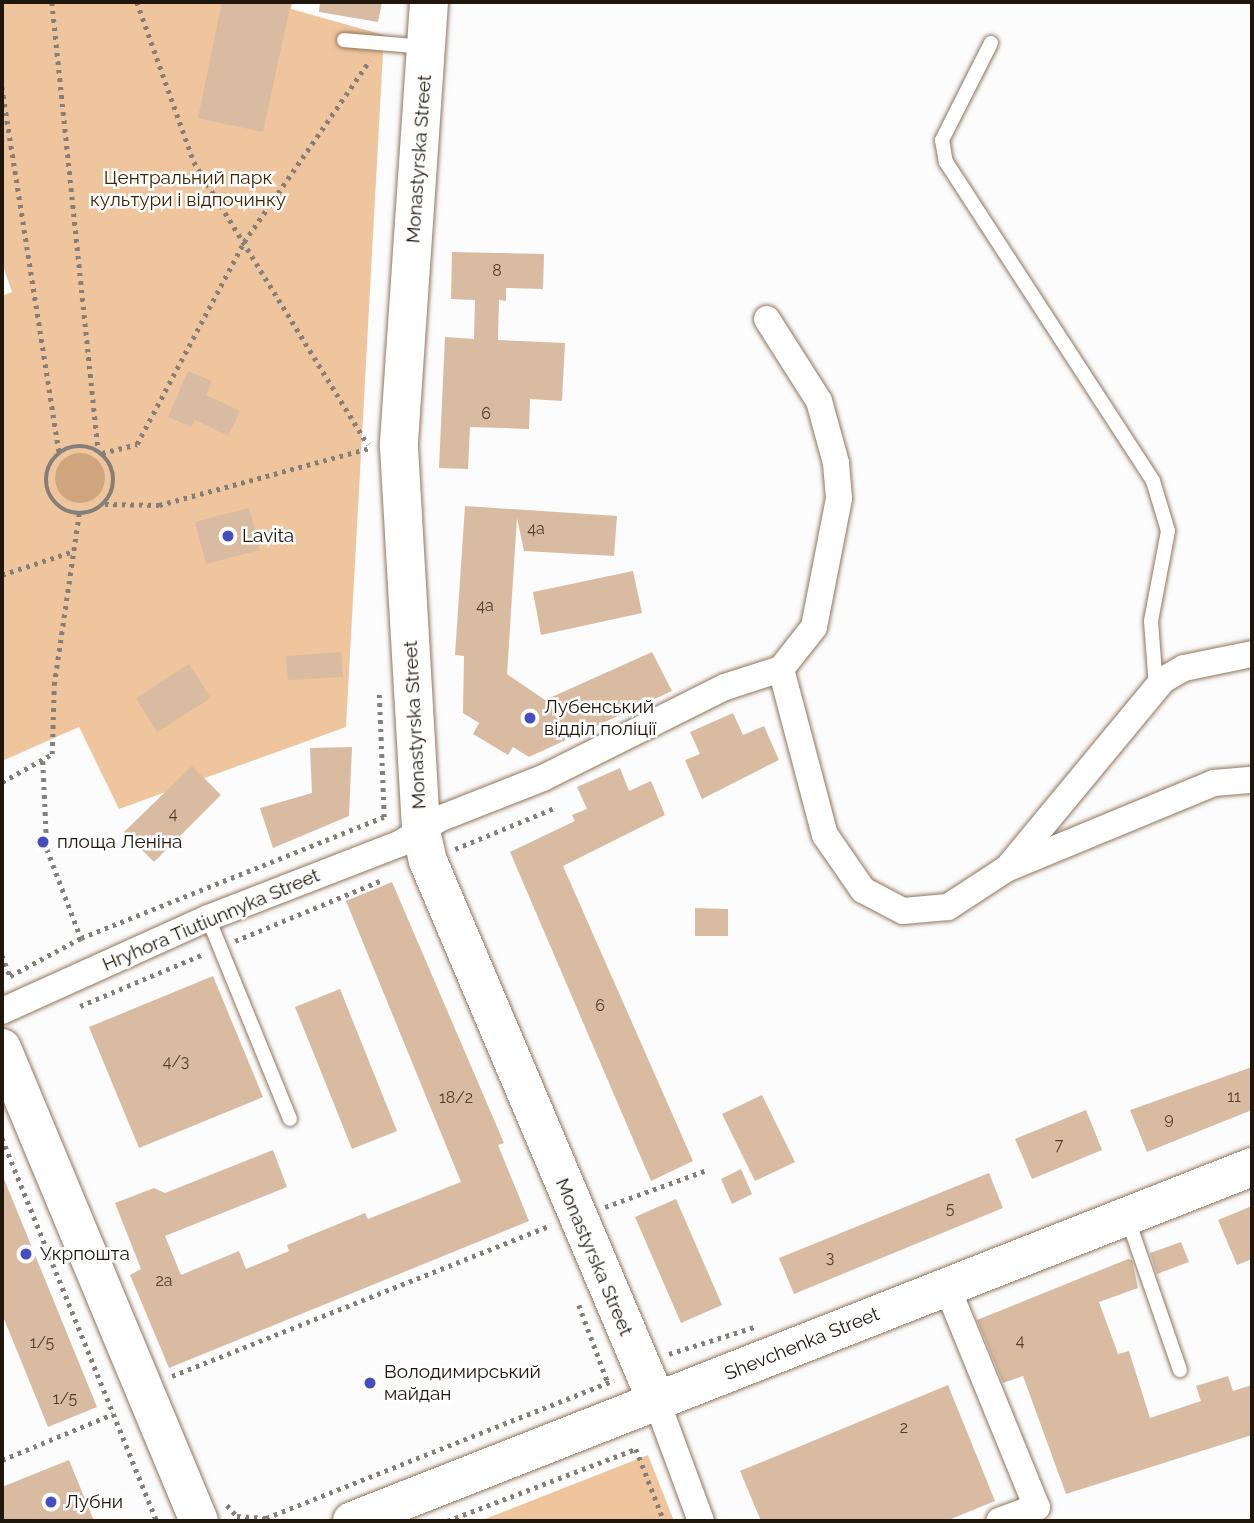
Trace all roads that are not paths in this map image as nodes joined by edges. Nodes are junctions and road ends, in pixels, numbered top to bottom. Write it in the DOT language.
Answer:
graph roads {
  1 [pos="429,2"];
  2 [pos="344,40"];
  3 [pos="991,43"];
  4 [pos="426,47"];
  5 [pos="767,319"];
  6 [pos="1252,653"];
  7 [pos="781,669"];
  8 [pos="1156,688"];
  9 [pos="1252,780"];
  10 [pos="434,842"];
  11 [pos="1006,869"];
  12 [pos="208,918"];
  13 [pos="2,1011"];
  14 [pos="2,1048"];
  15 [pos="289,1119"];
  16 [pos="1252,1167"];
  17 [pos="1126,1216"];
  18 [pos="947,1287"];
  19 [pos="1180,1370"];
  20 [pos="657,1402"];
  21 [pos="210,1509"];
  22 [pos="352,1521"];
  23 [pos="701,1521"];
  24 [pos="999,1521"];
  1 -- 4 [label="main road, Monastyrska Street"];
  2 -- 4 [label="lane"];
  3 -- 8 [label="lane"];
  4 -- 10 [label="main road, Monastyrska Street"];
  5 -- 7 [label="street"];
  6 -- 8 [label="street"];
  7 -- 10 [label="street, Hryhora Tiutiunnyka Street"];
  7 -- 11 [label="street"];
  8 -- 11 [label="street"];
  9 -- 11 [label="street"];
  10 -- 12 [label="street, Hryhora Tiutiunnyka Street"];
  10 -- 20 [label="main road, Monastyrska Street"];
  12 -- 13 [label="street, Hryhora Tiutiunnyka Street"];
  12 -- 15 [label="lane"];
  14 -- 21 [label="main road"];
  16 -- 17 [label="main road, Shevchenka Street"];
  17 -- 18 [label="main road, Shevchenka Street"];
  17 -- 19 [label="lane"];
  18 -- 20 [label="main road, Shevchenka Street"];
  18 -- 24 [label="street"];
  20 -- 22 [label="main road, Shevchenka Street"];
  20 -- 23 [label="street"];
}
